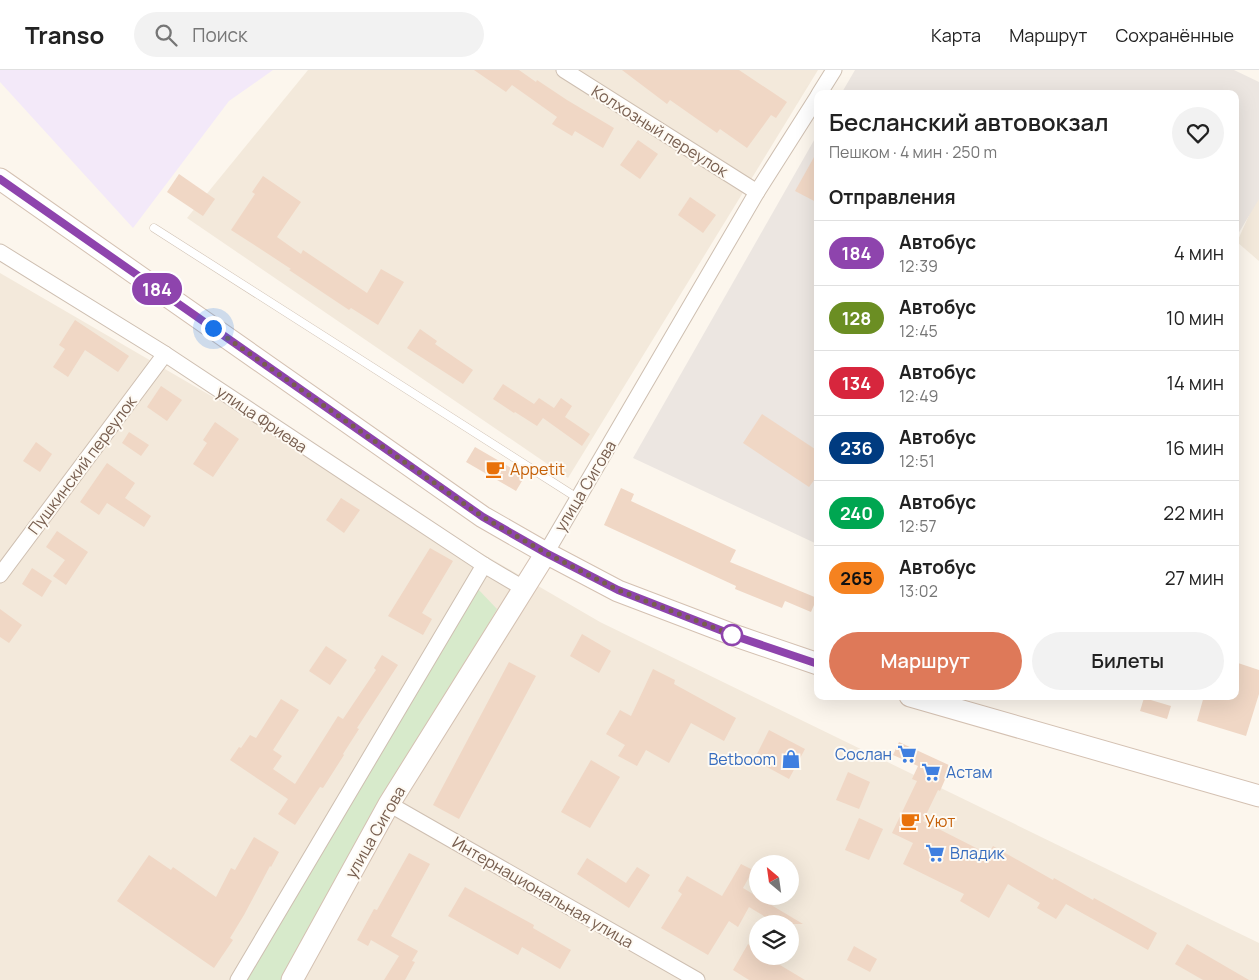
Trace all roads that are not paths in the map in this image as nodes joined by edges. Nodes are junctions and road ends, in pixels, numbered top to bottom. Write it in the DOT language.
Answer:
graph roads {
  1 [pos="564,70"];
  2 [pos="834,70"];
  3 [pos="821,90"];
  4 [pos="814,101"];
  5 [pos="0,180"];
  6 [pos="757,192"];
  7 [pos="154,228"];
  8 [pos="0,252"];
  9 [pos="164,354"];
  10 [pos="578,499"];
  11 [pos="546,553"];
  12 [pos="484,565"];
  13 [pos="0,575"];
  14 [pos="523,588"];
  15 [pos="814,663"];
  16 [pos="924,700"];
  17 [pos="1259,796"];
  18 [pos="389,804"];
  19 [pos="238,980"];
  20 [pos="292,980"];
  21 [pos="698,980"];
  1 -- 6 [label="street, Колхозный переулок"];
  2 -- 3 [label="street, улица Сигова"];
  4 -- 6 [label="street, улица Сигова"];
  5 -- 11 [label="main road"];
  6 -- 10 [label="street, улица Сигова"];
  7 -- 10 [label="lane"];
  8 -- 9 [label="street, улица Фриева"];
  9 -- 12 [label="street, улица Фриева"];
  9 -- 13 [label="street, Пушкинский переулок"];
  10 -- 11 [label="street, улица Сигова"];
  11 -- 14 [label="main road, улица Сигова"];
  11 -- 15 [label="main road"];
  12 -- 14 [label="street, улица Фриева"];
  12 -- 19 [label="street"];
  14 -- 18 [label="main road, улица Сигова"];
  16 -- 17 [label="main road"];
  18 -- 20 [label="main road, улица Сигова"];
  18 -- 21 [label="street, Интернациональная улица"];
}
